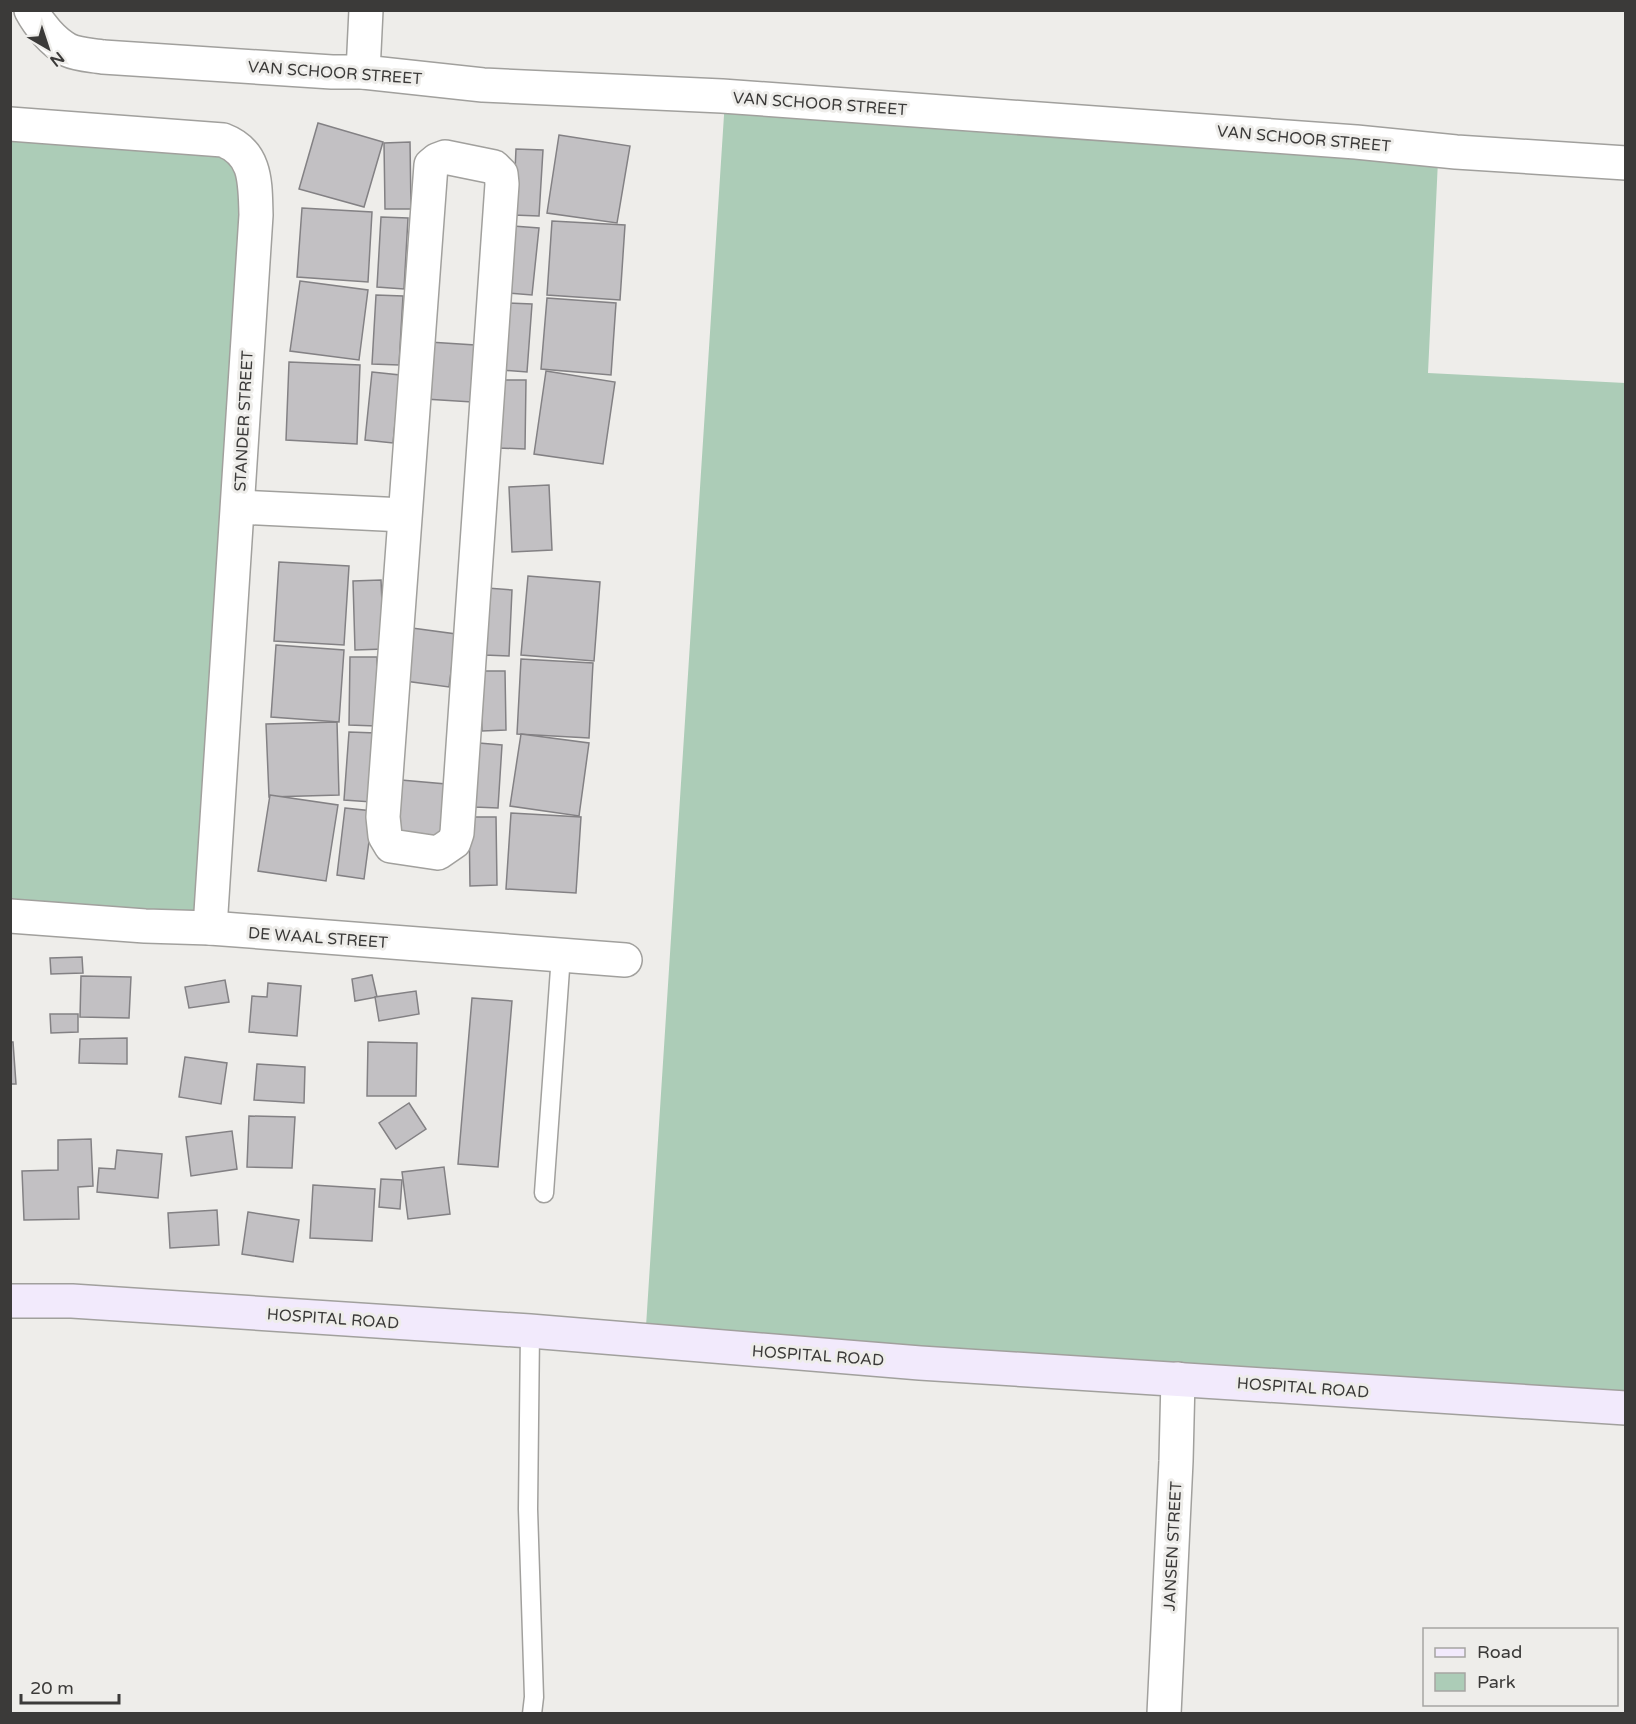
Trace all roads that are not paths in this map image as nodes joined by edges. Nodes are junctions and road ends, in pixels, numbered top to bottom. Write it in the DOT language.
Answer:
graph roads {
  1 [pos="31,10"];
  2 [pos="366,10"];
  3 [pos="363,72"];
  4 [pos="10,124"];
  5 [pos="1626,163"];
  6 [pos="238,507"];
  7 [pos="404,515"];
  8 [pos="10,916"];
  9 [pos="210,928"];
  10 [pos="561,955"];
  11 [pos="625,960"];
  12 [pos="544,1193"];
  13 [pos="10,1301"];
  14 [pos="530,1331"];
  15 [pos="1178,1378"];
  16 [pos="1626,1408"];
  17 [pos="532,1713"];
  18 [pos="1164,1713"];
  1 -- 3 [label="street, VAN SCHOOR STREET"];
  2 -- 3 [label="street"];
  3 -- 5 [label="street, VAN SCHOOR STREET"];
  4 -- 6 [label="street, STANDER STREET"];
  6 -- 7 [label="street"];
  6 -- 9 [label="street, STANDER STREET"];
  7 -- 7 [label="street"];
  8 -- 9 [label="street, DE WAAL STREET"];
  9 -- 10 [label="street, DE WAAL STREET"];
  10 -- 11 [label="street, DE WAAL STREET"];
  10 -- 12 [label="lane"];
  13 -- 14 [label="main road, HOSPITAL ROAD"];
  14 -- 15 [label="main road, HOSPITAL ROAD"];
  14 -- 17 [label="lane"];
  15 -- 16 [label="main road, HOSPITAL ROAD"];
  15 -- 18 [label="street, JANSEN STREET"];
}
